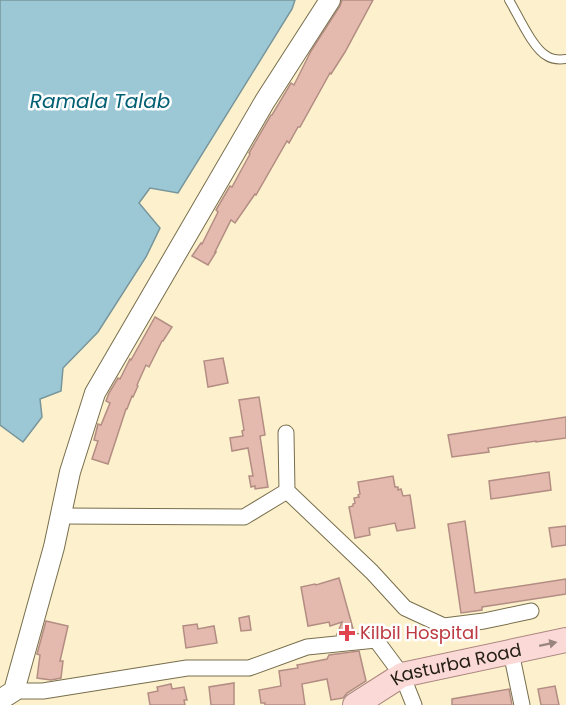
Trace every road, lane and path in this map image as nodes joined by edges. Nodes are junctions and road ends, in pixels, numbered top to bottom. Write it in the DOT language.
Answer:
graph roads {
  1 [pos="330,0"];
  2 [pos="509,0"];
  3 [pos="566,59"];
  4 [pos="286,434"];
  5 [pos="287,491"];
  6 [pos="61,516"];
  7 [pos="531,610"];
  8 [pos="566,640"];
  9 [pos="511,652"];
  10 [pos="402,675"];
  11 [pos="7,695"];
  12 [pos="355,705"];
  13 [pos="414,705"];
  14 [pos="522,705"];
  1 -- 6 [label="street"];
  2 -- 3 [label="lane"];
  4 -- 5 [label="street"];
  5 -- 6 [label="street"];
  5 -- 7 [label="street"];
  6 -- 11 [label="street"];
  9 -- 8 [label="main road, Kasturba Road, one-way"];
  9 -- 10 [label="main road, Kasturba Road"];
  9 -- 14 [label="street"];
  10 -- 11 [label="street"];
  10 -- 12 [label="main road, Kasturba Road"];
  10 -- 13 [label="street"];
}
